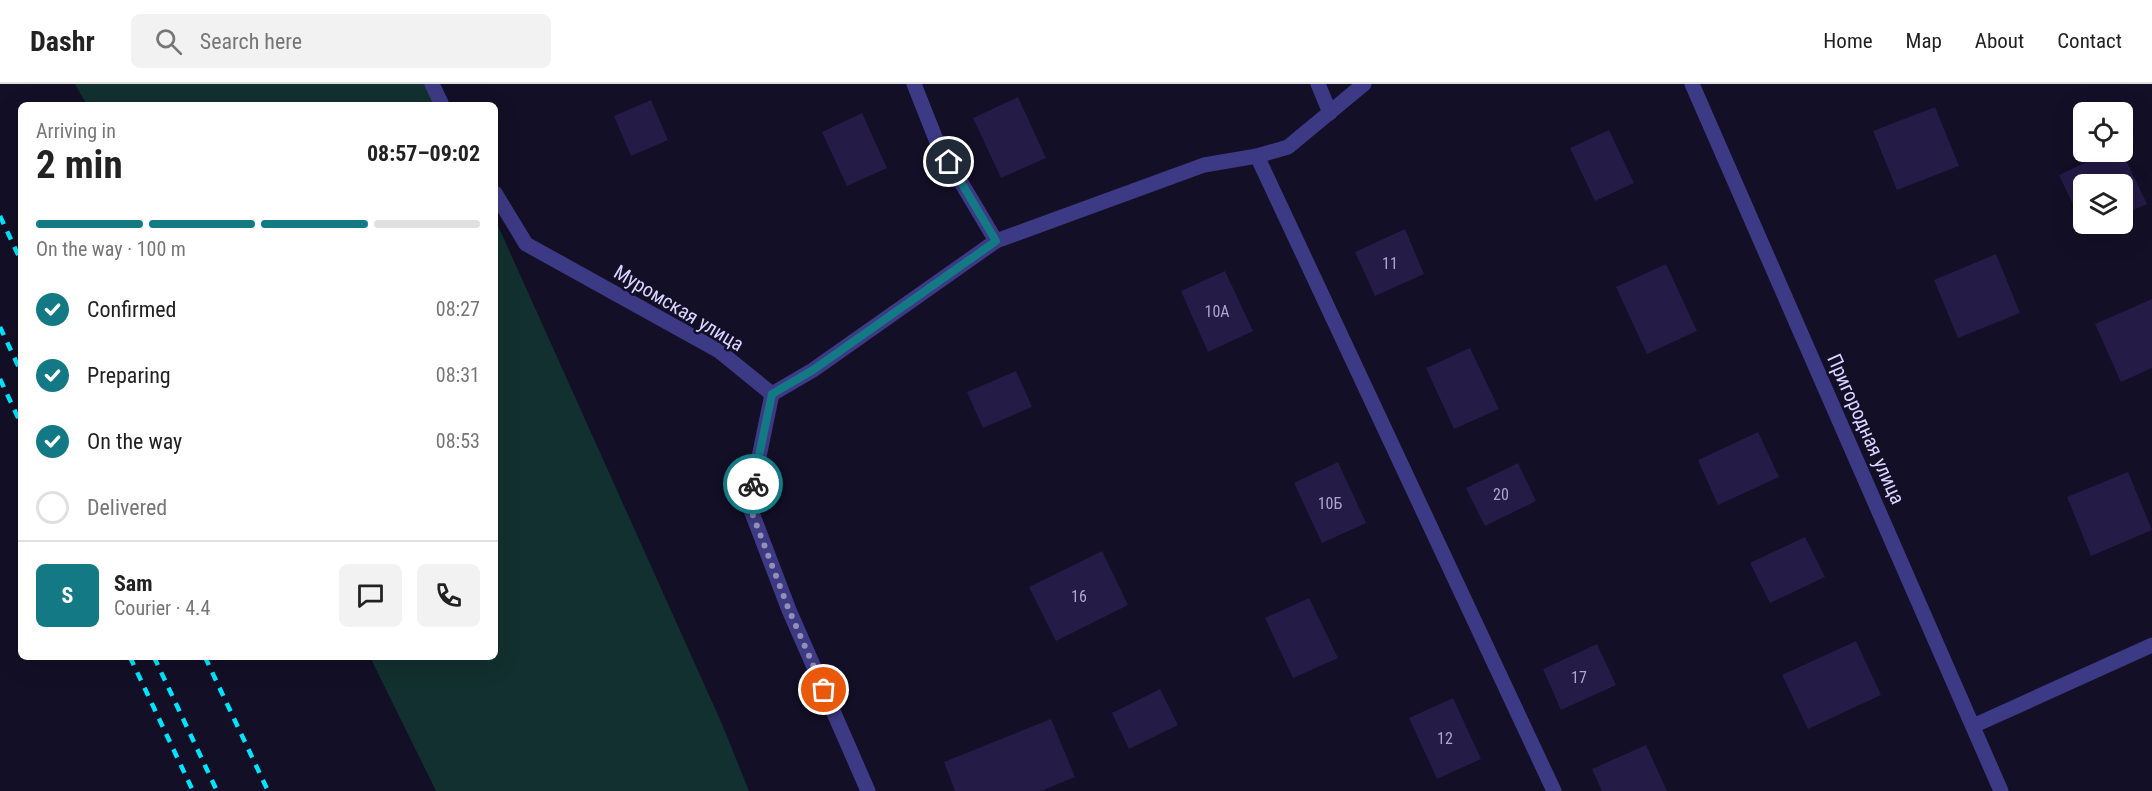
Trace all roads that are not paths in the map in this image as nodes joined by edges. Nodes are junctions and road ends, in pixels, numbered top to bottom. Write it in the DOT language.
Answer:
graph roads {
  1 [pos="432,84"];
  2 [pos="914,84"];
  3 [pos="1318,84"];
  4 [pos="1364,84"];
  5 [pos="1692,84"];
  6 [pos="441,102"];
  7 [pos="1330,113"];
  8 [pos="1257,156"];
  9 [pos="498,198"];
  10 [pos="996,241"];
  11 [pos="772,394"];
  12 [pos="2152,645"];
  13 [pos="1973,726"];
  14 [pos="868,791"];
  15 [pos="1554,791"];
  16 [pos="2001,791"];
  1 -- 6 [label="street"];
  2 -- 10 [label="street"];
  3 -- 7 [label="street"];
  4 -- 7 [label="street"];
  5 -- 13 [label="street, Пригородная улица"];
  7 -- 8 [label="street"];
  8 -- 10 [label="street"];
  8 -- 15 [label="street"];
  9 -- 11 [label="street, Муромская улица"];
  10 -- 11 [label="street"];
  11 -- 14 [label="street"];
  12 -- 13 [label="street"];
  13 -- 16 [label="street, Пригородная улица"];
}
